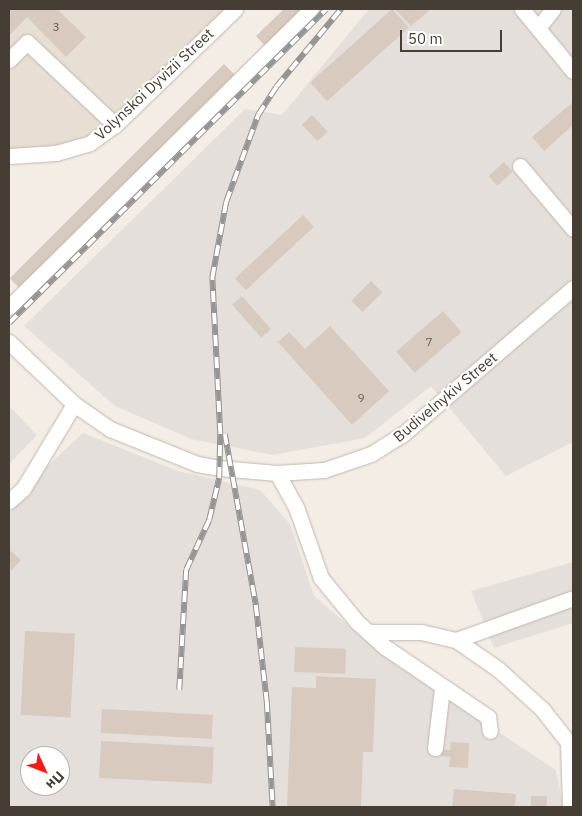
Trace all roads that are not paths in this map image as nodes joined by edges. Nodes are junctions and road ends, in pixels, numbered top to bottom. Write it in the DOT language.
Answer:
graph roads {
  1 [pos="235,9"];
  2 [pos="311,9"];
  3 [pos="522,9"];
  4 [pos="553,9"];
  5 [pos="538,28"];
  6 [pos="9,60"];
  7 [pos="573,71"];
  8 [pos="114,125"];
  9 [pos="9,156"];
  10 [pos="520,166"];
  11 [pos="573,229"];
  12 [pos="573,288"];
  13 [pos="9,308"];
  14 [pos="9,342"];
  15 [pos="74,404"];
  16 [pos="277,473"];
  17 [pos="9,502"];
  18 [pos="573,598"];
  19 [pos="368,632"];
  20 [pos="456,640"];
  21 [pos="442,688"];
  22 [pos="490,731"];
  23 [pos="435,748"];
  24 [pos="570,807"];
  1 -- 8 [label="street, Volynskoi Dyvizii Street"];
  2 -- 13 [label="street"];
  3 -- 5 [label="street"];
  4 -- 5 [label="street"];
  5 -- 7 [label="street"];
  6 -- 8 [label="street"];
  8 -- 9 [label="street, Volynskoi Dyvizii Street"];
  10 -- 11 [label="street"];
  12 -- 16 [label="street, Budivelnykiv Street"];
  14 -- 15 [label="street, Budivelnykiv Street"];
  15 -- 16 [label="street, Budivelnykiv Street"];
  15 -- 17 [label="street"];
  16 -- 19 [label="street"];
  18 -- 20 [label="street"];
  19 -- 20 [label="street"];
  19 -- 21 [label="street"];
  20 -- 24 [label="street"];
  21 -- 22 [label="street"];
  21 -- 23 [label="street"];
}
